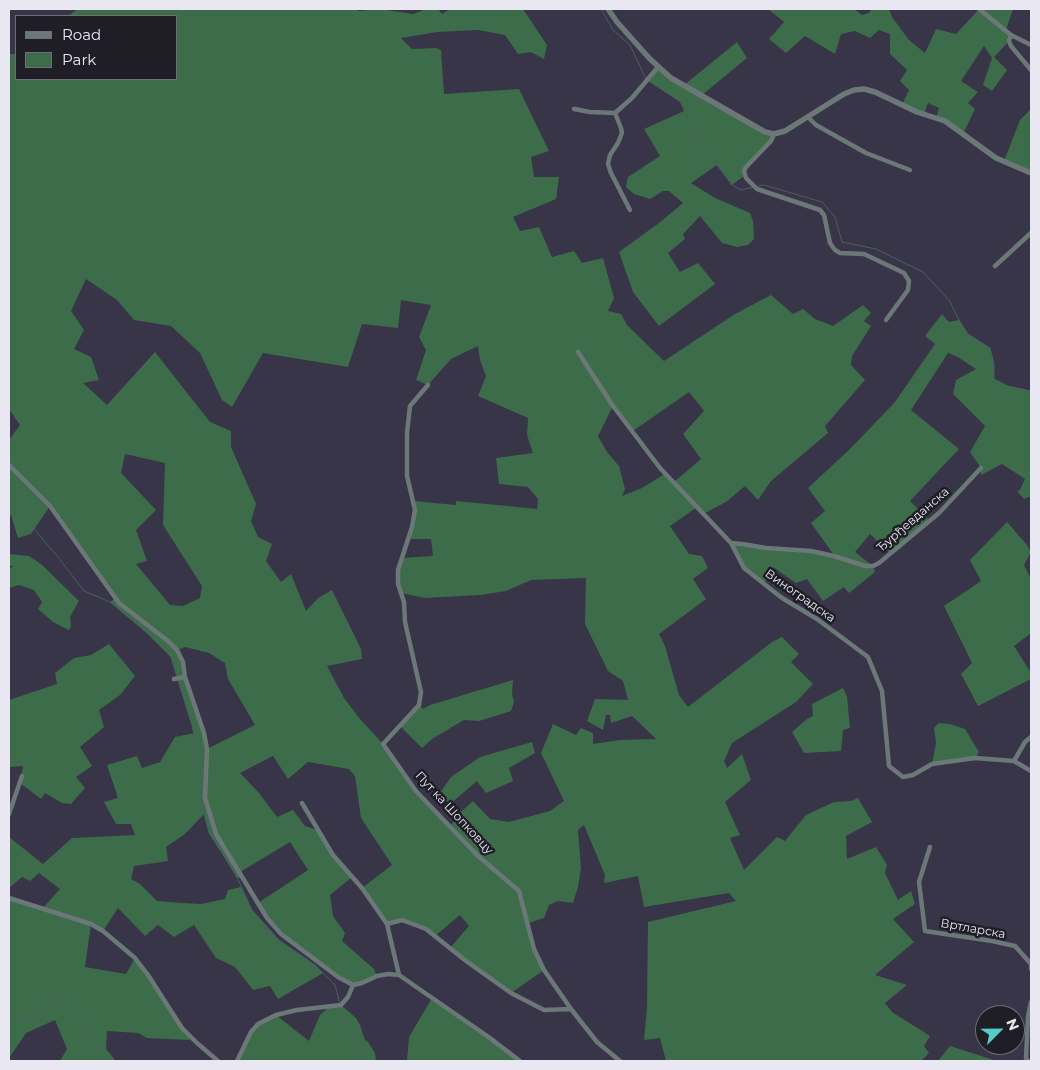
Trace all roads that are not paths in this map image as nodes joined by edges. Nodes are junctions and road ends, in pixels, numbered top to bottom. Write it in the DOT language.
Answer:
graph roads {
  1 [pos="608,9"];
  2 [pos="980,9"];
  3 [pos="1011,35"];
  4 [pos="1031,45"];
  5 [pos="658,67"];
  6 [pos="1031,70"];
  7 [pos="574,109"];
  8 [pos="615,113"];
  9 [pos="808,117"];
  10 [pos="774,134"];
  11 [pos="910,170"];
  12 [pos="1031,173"];
  13 [pos="630,210"];
  14 [pos="1031,233"];
  15 [pos="995,266"];
  16 [pos="886,320"];
  17 [pos="578,352"];
  18 [pos="428,385"];
  19 [pos="9,464"];
  20 [pos="981,468"];
  21 [pos="731,544"];
  22 [pos="183,677"];
  23 [pos="174,678"];
  24 [pos="1031,737"];
  25 [pos="1014,761"];
  26 [pos="1031,771"];
  27 [pos="22,776"];
  28 [pos="302,803"];
  29 [pos="9,814"];
  30 [pos="930,847"];
  31 [pos="9,898"];
  32 [pos="387,924"];
  33 [pos="1031,969"];
  34 [pos="400,975"];
  35 [pos="353,985"];
  36 [pos="1031,1002"];
  37 [pos="571,1009"];
  38 [pos="218,1061"];
  39 [pos="237,1061"];
  40 [pos="520,1061"];
  41 [pos="620,1061"];
  42 [pos="1028,1061"];
  1 -- 5 [label="street"];
  2 -- 3 [label="street"];
  3 -- 4 [label="street"];
  3 -- 6 [label="street"];
  5 -- 8 [label="street"];
  5 -- 10 [label="street"];
  7 -- 8 [label="street"];
  8 -- 13 [label="street"];
  9 -- 10 [label="street"];
  9 -- 11 [label="street"];
  9 -- 12 [label="street"];
  10 -- 16 [label="street"];
  14 -- 15 [label="street"];
  17 -- 21 [label="street, Виноградска"];
  18 -- 37 [label="street, Пут ка Шопковцу"];
  19 -- 22 [label="street"];
  20 -- 21 [label="street, Ђурђевданска"];
  21 -- 25 [label="street, Виноградска"];
  22 -- 23 [label="street"];
  22 -- 35 [label="street"];
  24 -- 25 [label="street"];
  25 -- 26 [label="street, Виноградска"];
  27 -- 29 [label="street"];
  28 -- 32 [label="street"];
  30 -- 33 [label="street, Вртларска"];
  31 -- 38 [label="street"];
  32 -- 34 [label="street"];
  32 -- 37 [label="street"];
  34 -- 35 [label="street"];
  34 -- 40 [label="street"];
  35 -- 39 [label="street"];
  36 -- 42 [label="street"];
  37 -- 41 [label="street, Пут ка Шопковцу"];
}
